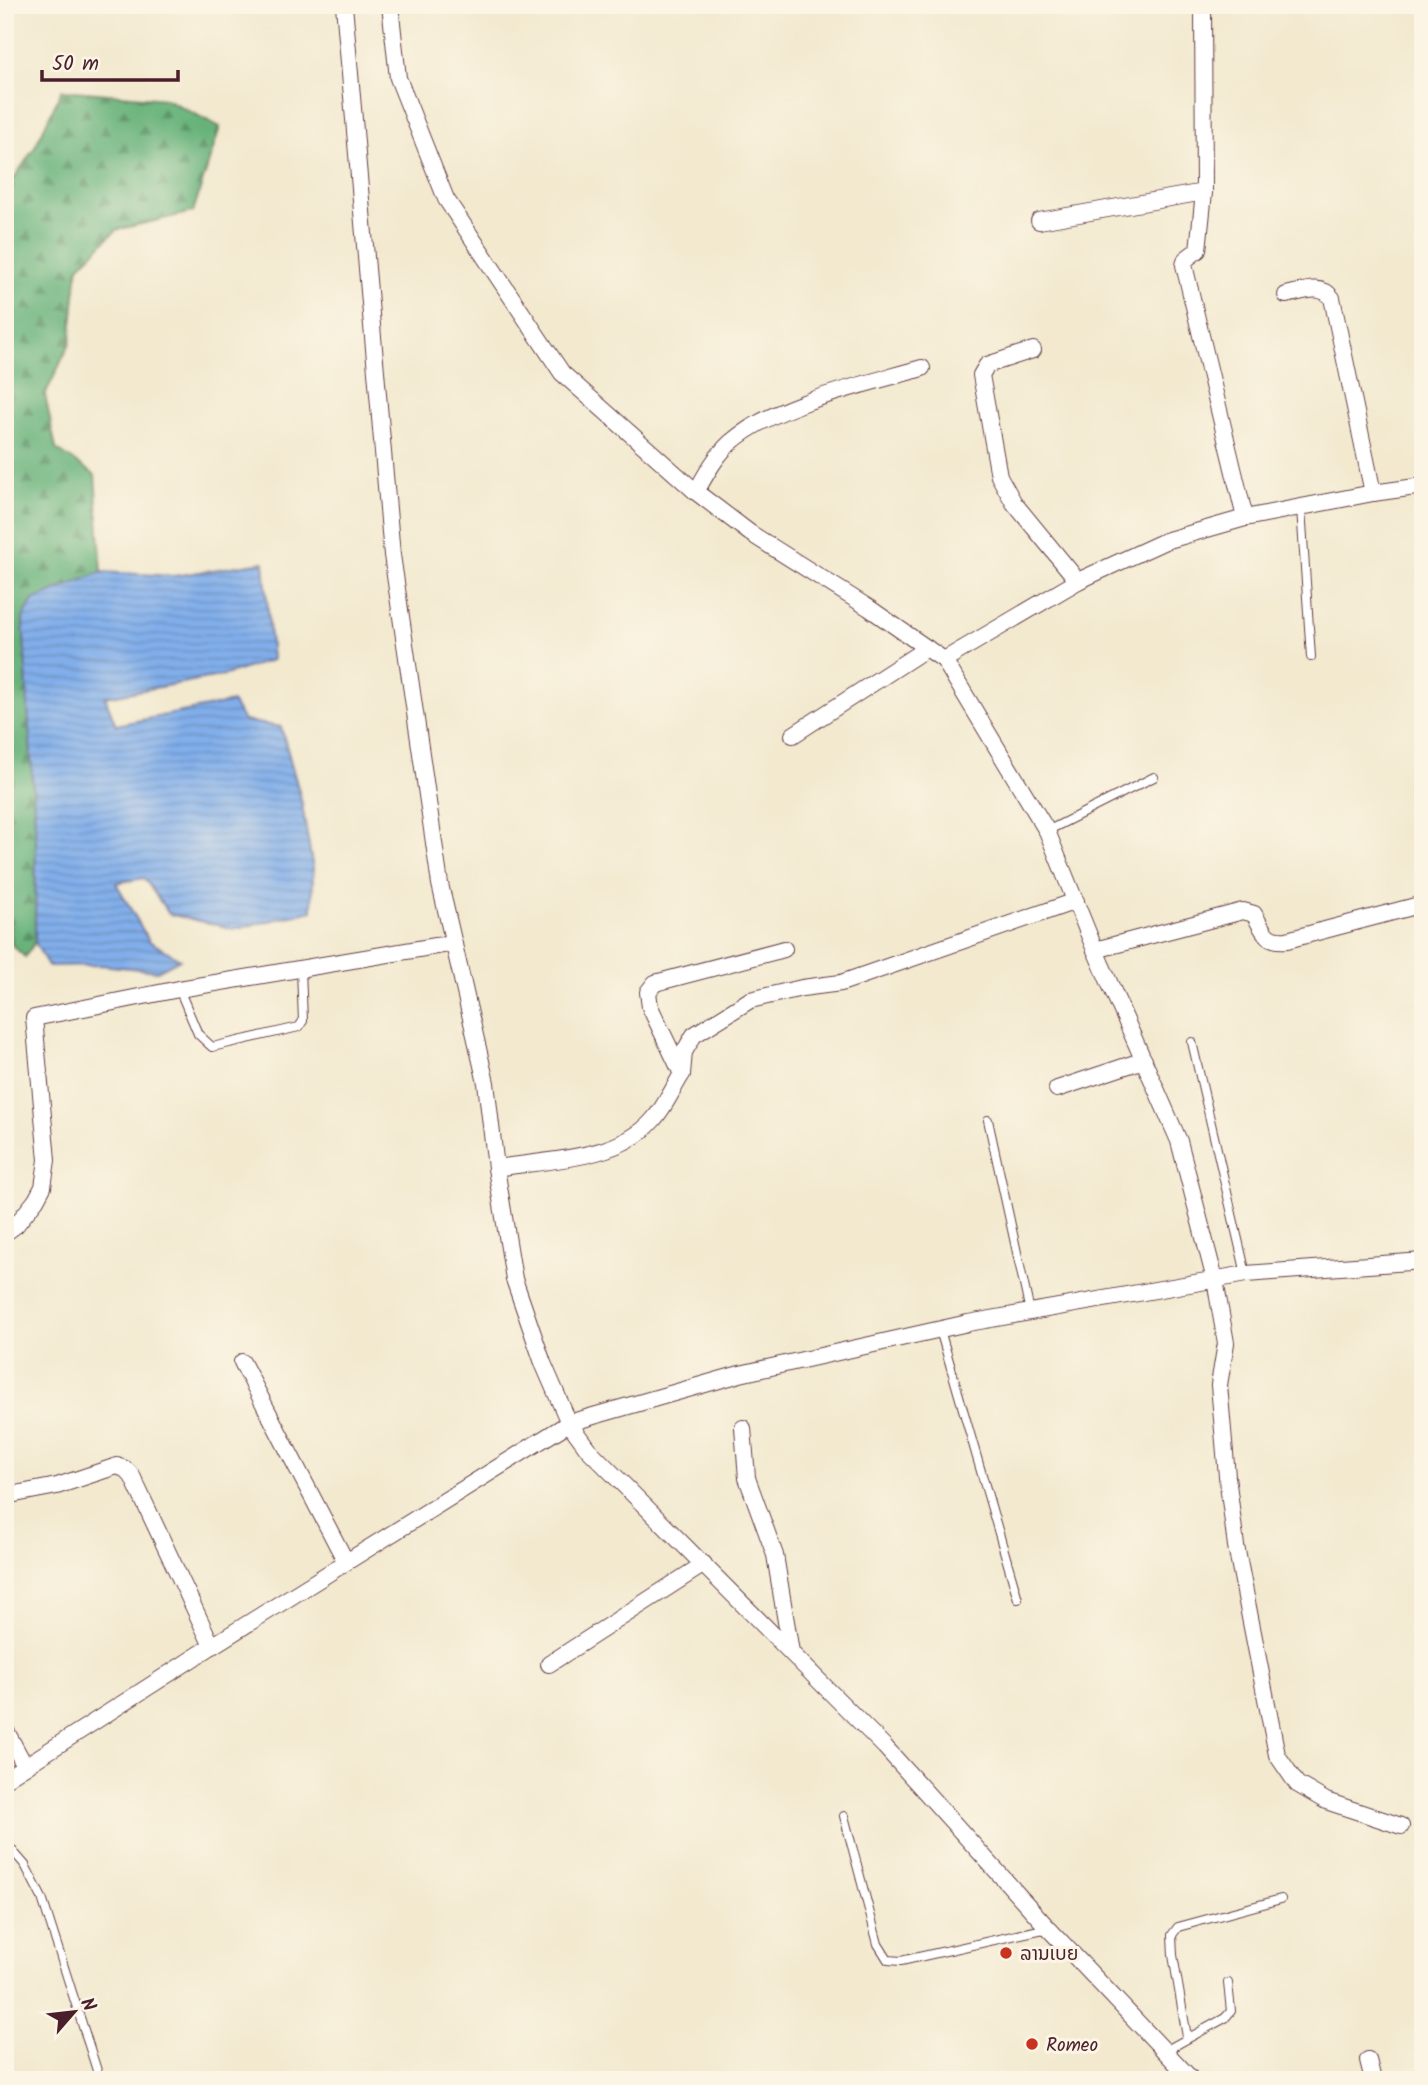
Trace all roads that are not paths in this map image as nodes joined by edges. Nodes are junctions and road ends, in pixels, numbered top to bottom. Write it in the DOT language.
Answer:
graph roads {
  1 [pos="344,5"];
  2 [pos="390,5"];
  3 [pos="1203,5"];
  4 [pos="1204,192"];
  5 [pos="1039,221"];
  6 [pos="1286,295"];
  7 [pos="1033,349"];
  8 [pos="922,368"];
  9 [pos="1423,486"];
  10 [pos="696,492"];
  11 [pos="1373,493"];
  12 [pos="1301,508"];
  13 [pos="1245,519"];
  14 [pos="1078,581"];
  15 [pos="927,648"];
  16 [pos="1311,657"];
  17 [pos="944,660"];
  18 [pos="793,735"];
  19 [pos="1154,777"];
  20 [pos="1047,831"];
  21 [pos="1076,901"];
  22 [pos="1423,904"];
  23 [pos="454,943"];
  24 [pos="784,949"];
  25 [pos="1095,950"];
  26 [pos="302,969"];
  27 [pos="179,989"];
  28 [pos="1192,1042"];
  29 [pos="1144,1060"];
  30 [pos="682,1074"];
  31 [pos="1057,1089"];
  32 [pos="988,1120"];
  33 [pos="496,1168"];
  34 [pos="5,1233"];
  35 [pos="1423,1261"];
  36 [pos="1246,1274"];
  37 [pos="1216,1280"];
  38 [pos="1030,1312"];
  39 [pos="940,1329"];
  40 [pos="242,1362"];
  41 [pos="569,1423"];
  42 [pos="743,1428"];
  43 [pos="5,1496"];
  44 [pos="346,1562"];
  45 [pos="704,1564"];
  46 [pos="1018,1599"];
  47 [pos="212,1646"];
  48 [pos="791,1652"];
  49 [pos="549,1664"];
  50 [pos="5,1729"];
  51 [pos="25,1766"];
  52 [pos="5,1779"];
  53 [pos="844,1816"];
  54 [pos="1401,1826"];
  55 [pos="5,1842"];
  56 [pos="1282,1899"];
  57 [pos="1048,1928"];
  58 [pos="1228,1983"];
  59 [pos="1187,2037"];
  60 [pos="1164,2051"];
  61 [pos="1368,2060"];
  62 [pos="100,2080"];
  63 [pos="1192,2080"];
  64 [pos="1373,2080"];
  1 -- 23 [label="street"];
  2 -- 10 [label="street"];
  3 -- 4 [label="street"];
  4 -- 5 [label="street"];
  4 -- 13 [label="street"];
  6 -- 11 [label="street"];
  7 -- 14 [label="street"];
  8 -- 10 [label="street"];
  9 -- 11 [label="street"];
  10 -- 15 [label="street"];
  11 -- 12 [label="street"];
  12 -- 13 [label="street"];
  12 -- 16 [label="lane"];
  13 -- 14 [label="street"];
  14 -- 17 [label="street"];
  15 -- 17 [label="street"];
  15 -- 18 [label="street"];
  17 -- 20 [label="street"];
  19 -- 20 [label="lane"];
  20 -- 21 [label="street"];
  21 -- 25 [label="street"];
  21 -- 30 [label="street"];
  22 -- 25 [label="street"];
  23 -- 26 [label="street"];
  23 -- 33 [label="street"];
  24 -- 30 [label="street"];
  25 -- 29 [label="street"];
  26 -- 27 [label="street"];
  26 -- 27 [label="lane"];
  27 -- 34 [label="street"];
  28 -- 36 [label="lane"];
  29 -- 31 [label="street"];
  29 -- 37 [label="street"];
  30 -- 33 [label="street"];
  32 -- 38 [label="lane"];
  33 -- 41 [label="street"];
  35 -- 36 [label="street"];
  36 -- 37 [label="street"];
  37 -- 38 [label="street"];
  37 -- 54 [label="street"];
  38 -- 39 [label="street"];
  39 -- 41 [label="street"];
  39 -- 46 [label="lane"];
  40 -- 44 [label="street"];
  41 -- 44 [label="street"];
  41 -- 45 [label="street"];
  42 -- 48 [label="street"];
  43 -- 47 [label="street"];
  44 -- 47 [label="street"];
  45 -- 48 [label="street"];
  45 -- 49 [label="street"];
  47 -- 51 [label="street"];
  48 -- 57 [label="street"];
  50 -- 51 [label="street"];
  51 -- 52 [label="street"];
  53 -- 57 [label="lane"];
  55 -- 62 [label="lane"];
  56 -- 59 [label="lane"];
  57 -- 60 [label="street"];
  58 -- 59 [label="lane"];
  59 -- 60 [label="lane"];
  60 -- 63 [label="street"];
  61 -- 64 [label="street"];
}
